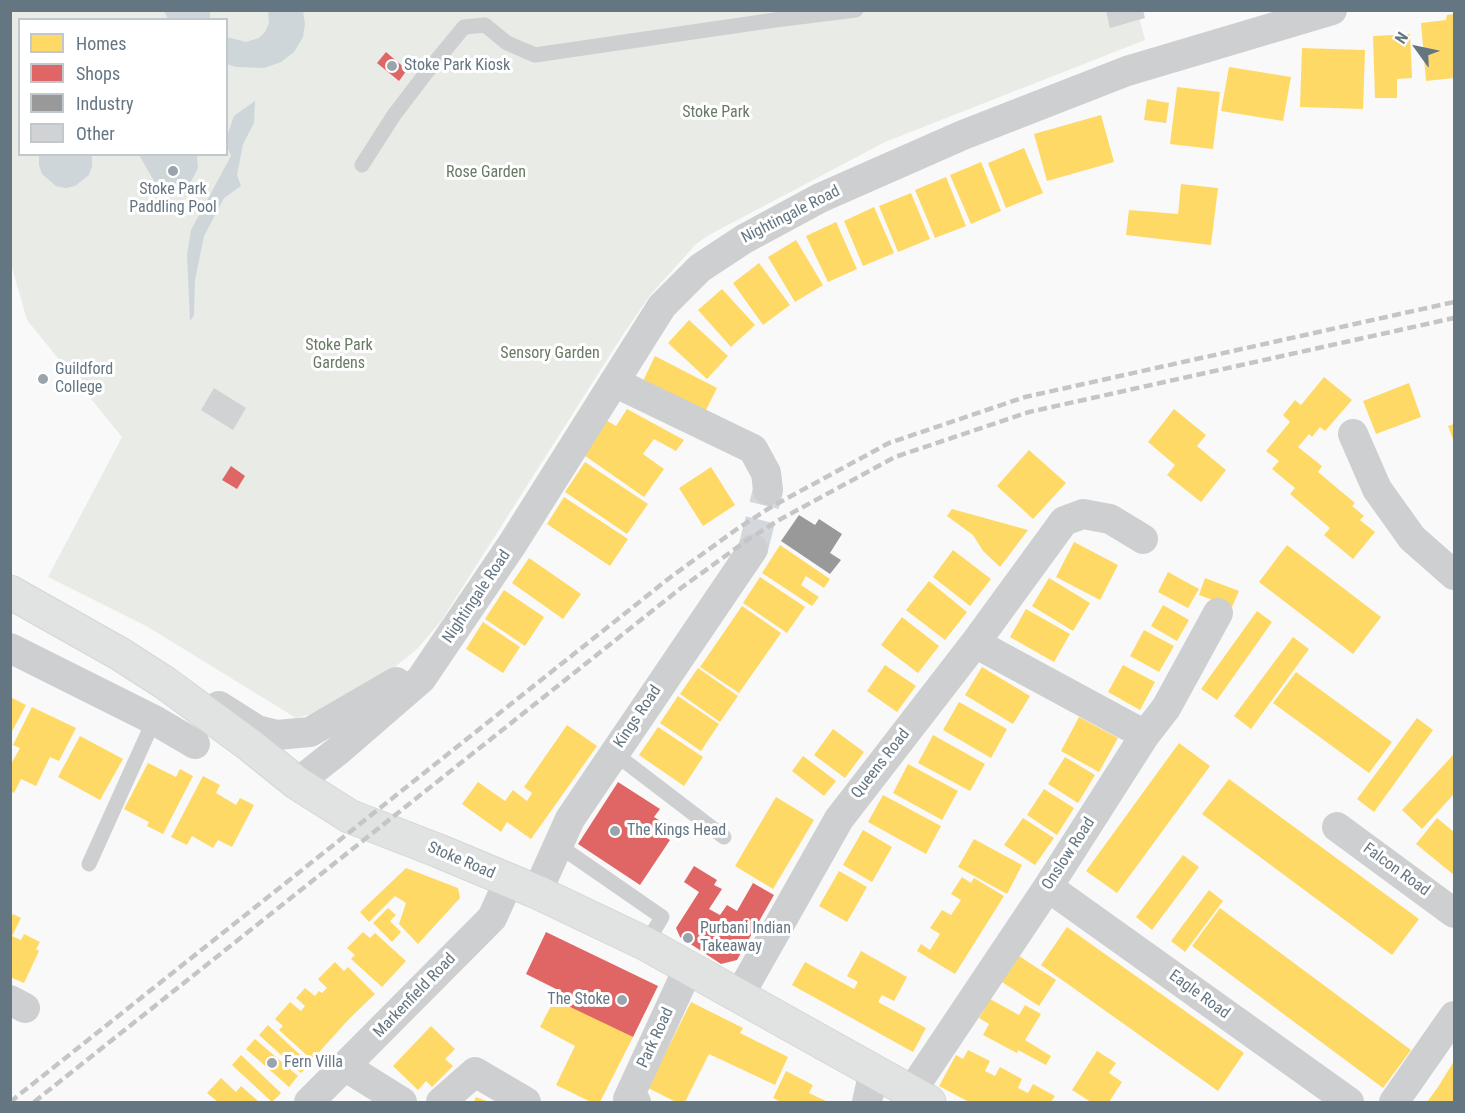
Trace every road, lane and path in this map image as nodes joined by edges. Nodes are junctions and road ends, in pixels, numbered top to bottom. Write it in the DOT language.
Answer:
graph roads {
  1 [pos="856,10"];
  2 [pos="1332,10"];
  3 [pos="362,165"];
  4 [pos="614,382"];
  5 [pos="1353,434"];
  6 [pos="768,490"];
  7 [pos="1143,539"];
  8 [pos="753,549"];
  9 [pos="1455,575"];
  10 [pos="10,592"];
  11 [pos="1218,613"];
  12 [pos="75,627"];
  13 [pos="975,643"];
  14 [pos="10,648"];
  15 [pos="436,659"];
  16 [pos="154,720"];
  17 [pos="1145,735"];
  18 [pos="195,744"];
  19 [pos="614,753"];
  20 [pos="297,783"];
  21 [pos="1337,827"];
  22 [pos="724,837"];
  23 [pos="558,845"];
  24 [pos="89,864"];
  25 [pos="523,887"];
  26 [pos="1048,887"];
  27 [pos="1455,913"];
  28 [pos="646,944"];
  29 [pos="688,969"];
  30 [pos="738,996"];
  31 [pos="1455,1016"];
  32 [pos="346,1067"];
  33 [pos="874,1071"];
  34 [pos="920,1097"];
  35 [pos="309,1102"];
  36 [pos="402,1102"];
  37 [pos="441,1102"];
  38 [pos="525,1102"];
  39 [pos="636,1102"];
  40 [pos="867,1102"];
  41 [pos="1349,1102"];
  42 [pos="1394,1102"];
  1 -- 3 [label="lane"];
  2 -- 4 [label="street, Nightingale Road"];
  4 -- 6 [label="street"];
  4 -- 15 [label="street, Nightingale Road"];
  5 -- 9 [label="street"];
  7 -- 13 [label="street, Queens Road"];
  8 -- 19 [label="street, Kings Road"];
  10 -- 12 [label="main road, Stoke Road"];
  11 -- 17 [label="street, Onslow Road"];
  12 -- 15 [label="street, Nightingale Road"];
  12 -- 20 [label="main road, Stoke Road"];
  13 -- 17 [label="street"];
  13 -- 30 [label="street, Queens Road"];
  14 -- 16 [label="street"];
  15 -- 20 [label="street, Nightingale Road"];
  16 -- 18 [label="street"];
  16 -- 24 [label="lane"];
  17 -- 26 [label="street, Onslow Road"];
  19 -- 22 [label="lane"];
  19 -- 23 [label="street, Kings Road"];
  20 -- 25 [label="main road, Stoke Road"];
  21 -- 27 [label="street, Falcon Road"];
  23 -- 25 [label="street, Kings Road"];
  23 -- 28 [label="lane"];
  25 -- 28 [label="main road, Stoke Road"];
  25 -- 32 [label="street, Markenfield Road"];
  26 -- 34 [label="street, Onslow Road"];
  26 -- 41 [label="street, Eagle Road"];
  28 -- 29 [label="main road, Stoke Road"];
  29 -- 30 [label="main road, Stoke Road"];
  29 -- 39 [label="street, Park Road"];
  30 -- 33 [label="main road, Stoke Road"];
  31 -- 42 [label="street"];
  32 -- 35 [label="street, Markenfield Road"];
  32 -- 36 [label="street"];
  33 -- 34 [label="main road, Stoke Road"];
  33 -- 40 [label="street"];
  37 -- 38 [label="street"];
}
